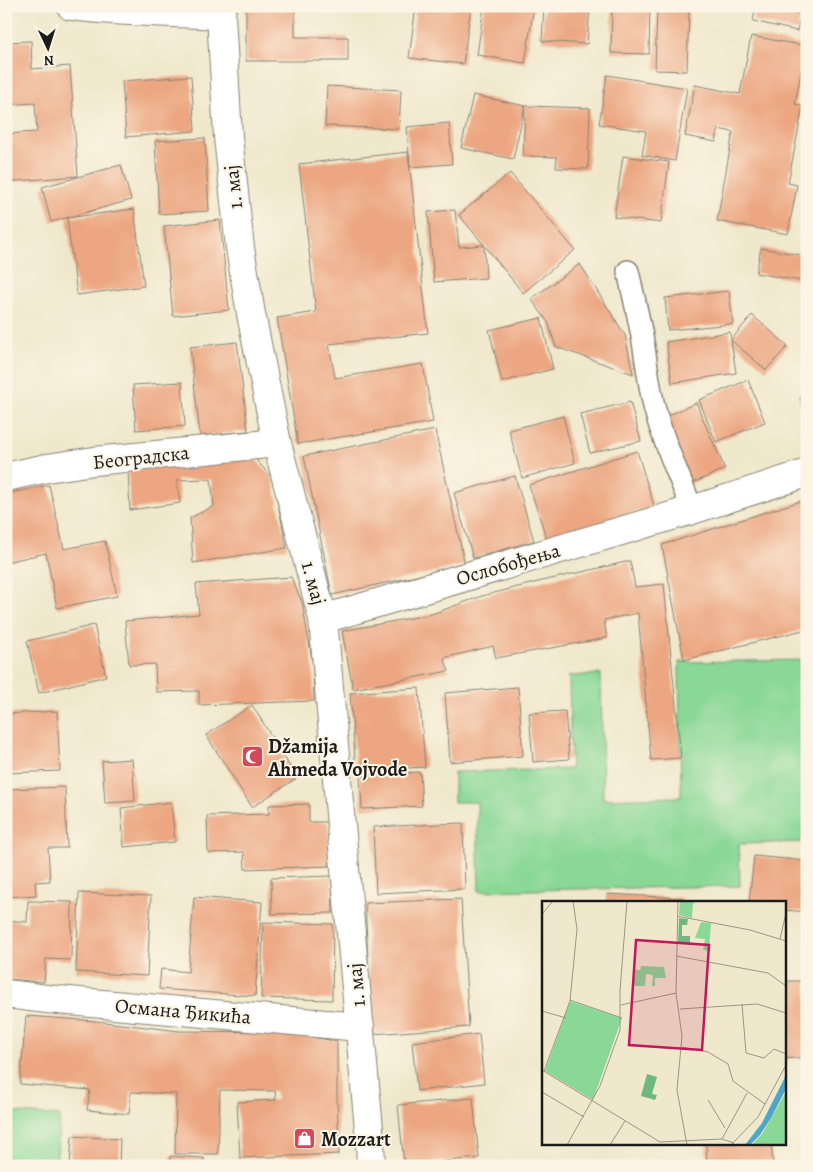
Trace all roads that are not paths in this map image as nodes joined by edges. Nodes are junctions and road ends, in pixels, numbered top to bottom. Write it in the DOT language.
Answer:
graph roads {
  1 [pos="71,6"];
  2 [pos="221,10"];
  3 [pos="628,271"];
  4 [pos="277,443"];
  5 [pos="807,473"];
  6 [pos="6,477"];
  7 [pos="692,510"];
  8 [pos="324,619"];
  9 [pos="6,994"];
  10 [pos="360,1027"];
  11 [pos="371,1166"];
  1 -- 2 [label="street"];
  2 -- 4 [label="street, 1. мај"];
  3 -- 7 [label="lane"];
  4 -- 6 [label="street, Београдска"];
  4 -- 8 [label="street, 1. мај"];
  5 -- 7 [label="street, Ослобођења"];
  7 -- 8 [label="street, Ослобођења"];
  8 -- 10 [label="street, 1. мај"];
  9 -- 10 [label="street, Османа Ђикића"];
  10 -- 11 [label="street, 1. мај"];
}
